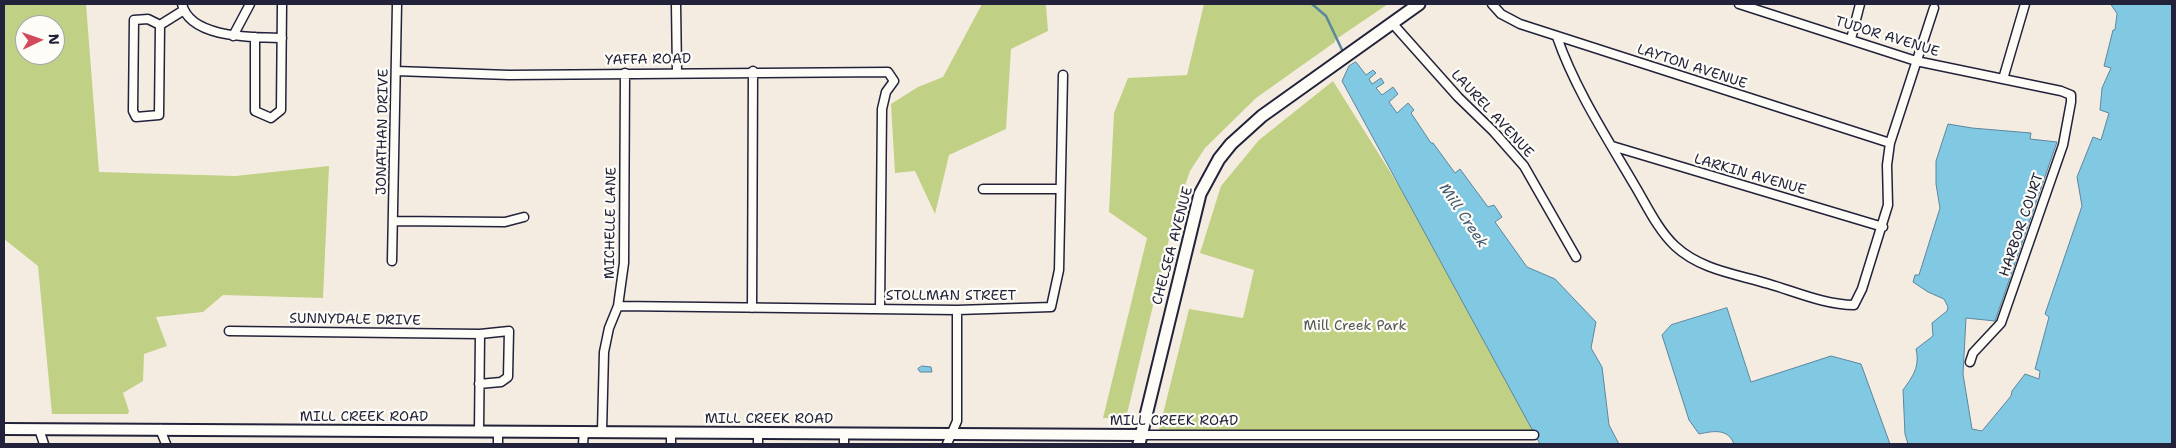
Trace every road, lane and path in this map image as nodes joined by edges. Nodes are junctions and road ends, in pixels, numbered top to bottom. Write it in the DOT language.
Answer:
graph roads {
  1 [pos="250,4"];
  2 [pos="282,4"];
  3 [pos="397,4"];
  4 [pos="676,4"];
  5 [pos="1419,4"];
  6 [pos="1492,4"];
  7 [pos="1739,4"];
  8 [pos="1860,4"];
  9 [pos="2025,4"];
  10 [pos="1751,6"];
  11 [pos="183,7"];
  12 [pos="1934,8"];
  13 [pos="1392,24"];
  14 [pos="160,25"];
  15 [pos="233,36"];
  16 [pos="255,37"];
  17 [pos="1557,37"];
  18 [pos="282,38"];
  19 [pos="1851,39"];
  20 [pos="1916,61"];
  21 [pos="396,71"];
  22 [pos="677,72"];
  23 [pos="753,72"];
  24 [pos="625,73"];
  25 [pos="1063,75"];
  26 [pos="2003,79"];
  27 [pos="2060,91"];
  28 [pos="1890,144"];
  29 [pos="1612,146"];
  30 [pos="983,189"];
  31 [pos="1060,189"];
  32 [pos="524,216"];
  33 [pos="393,221"];
  34 [pos="1883,227"];
  35 [pos="1576,257"];
  36 [pos="392,261"];
  37 [pos="618,306"];
  38 [pos="752,308"];
  39 [pos="880,309"];
  40 [pos="957,310"];
  41 [pos="229,331"];
  42 [pos="480,334"];
  43 [pos="1970,362"];
  44 [pos="479,384"];
  45 [pos="4,429"];
  46 [pos="39,429"];
  47 [pos="160,429"];
  48 [pos="479,431"];
  49 [pos="584,431"];
  50 [pos="602,431"];
  51 [pos="498,432"];
  52 [pos="671,432"];
  53 [pos="758,433"];
  54 [pos="844,433"];
  55 [pos="953,434"];
  56 [pos="1534,435"];
  57 [pos="1140,439"];
  58 [pos="1089,440"];
  59 [pos="44,444"];
  60 [pos="166,444"];
  61 [pos="498,444"];
  62 [pos="583,444"];
  63 [pos="671,444"];
  64 [pos="758,444"];
  65 [pos="844,444"];
  66 [pos="947,444"];
  1 -- 15 [label="street"];
  2 -- 18 [label="street"];
  3 -- 21 [label="street, JONATHAN DRIVE"];
  4 -- 22 [label="street"];
  5 -- 13 [label="main road, CHELSEA AVENUE"];
  6 -- 17 [label="street, LAYTON AVENUE"];
  7 -- 10 [label="street, TUDOR AVENUE"];
  8 -- 19 [label="street"];
  9 -- 26 [label="street"];
  10 -- 19 [label="street, TUDOR AVENUE"];
  11 -- 14 [label="street"];
  11 -- 15 [label="street"];
  12 -- 20 [label="street"];
  13 -- 35 [label="street, LAUREL AVENUE"];
  13 -- 57 [label="main road, CHELSEA AVENUE"];
  14 -- 14 [label="street"];
  15 -- 16 [label="street"];
  16 -- 18 [label="street"];
  16 -- 18 [label="street"];
  17 -- 28 [label="street, LAYTON AVENUE"];
  17 -- 29 [label="street"];
  19 -- 20 [label="street, TUDOR AVENUE"];
  20 -- 26 [label="street, TUDOR AVENUE"];
  20 -- 28 [label="street"];
  21 -- 24 [label="street, YAFFA ROAD"];
  21 -- 33 [label="street, JONATHAN DRIVE"];
  22 -- 23 [label="street, YAFFA ROAD"];
  22 -- 24 [label="street, YAFFA ROAD"];
  23 -- 38 [label="street"];
  23 -- 39 [label="street, YAFFA ROAD"];
  24 -- 37 [label="street, MICHELLE LANE"];
  25 -- 31 [label="street, STOLLMAN STREET"];
  26 -- 27 [label="street, TUDOR AVENUE"];
  27 -- 43 [label="street, HARBOR COURT"];
  28 -- 34 [label="street"];
  29 -- 34 [label="street, LARKIN AVENUE"];
  29 -- 34 [label="street"];
  30 -- 31 [label="street"];
  31 -- 40 [label="street, STOLLMAN STREET"];
  32 -- 33 [label="street"];
  33 -- 36 [label="street, JONATHAN DRIVE"];
  37 -- 38 [label="street, STOLLMAN STREET"];
  37 -- 50 [label="street, MICHELLE LANE"];
  38 -- 39 [label="street, STOLLMAN STREET"];
  39 -- 40 [label="street, STOLLMAN STREET"];
  40 -- 55 [label="street"];
  41 -- 42 [label="street, SUNNYDALE DRIVE"];
  42 -- 44 [label="street"];
  42 -- 44 [label="street, SUNNYDALE DRIVE"];
  44 -- 48 [label="street"];
  45 -- 46 [label="street, MILL CREEK ROAD"];
  46 -- 47 [label="street, MILL CREEK ROAD"];
  46 -- 59 [label="street"];
  47 -- 48 [label="street, MILL CREEK ROAD"];
  47 -- 60 [label="street"];
  48 -- 51 [label="street, MILL CREEK ROAD"];
  49 -- 50 [label="street, MILL CREEK ROAD"];
  49 -- 51 [label="street, MILL CREEK ROAD"];
  49 -- 62 [label="street"];
  50 -- 52 [label="street, MILL CREEK ROAD"];
  51 -- 61 [label="street"];
  52 -- 53 [label="street, MILL CREEK ROAD"];
  52 -- 63 [label="street"];
  53 -- 54 [label="street, MILL CREEK ROAD"];
  53 -- 64 [label="street"];
  54 -- 55 [label="street, MILL CREEK ROAD"];
  54 -- 65 [label="street"];
  55 -- 58 [label="street, MILL CREEK ROAD"];
  55 -- 66 [label="street"];
  56 -- 57 [label="street, MILL CREEK ROAD"];
  57 -- 58 [label="street, MILL CREEK ROAD"];
}
